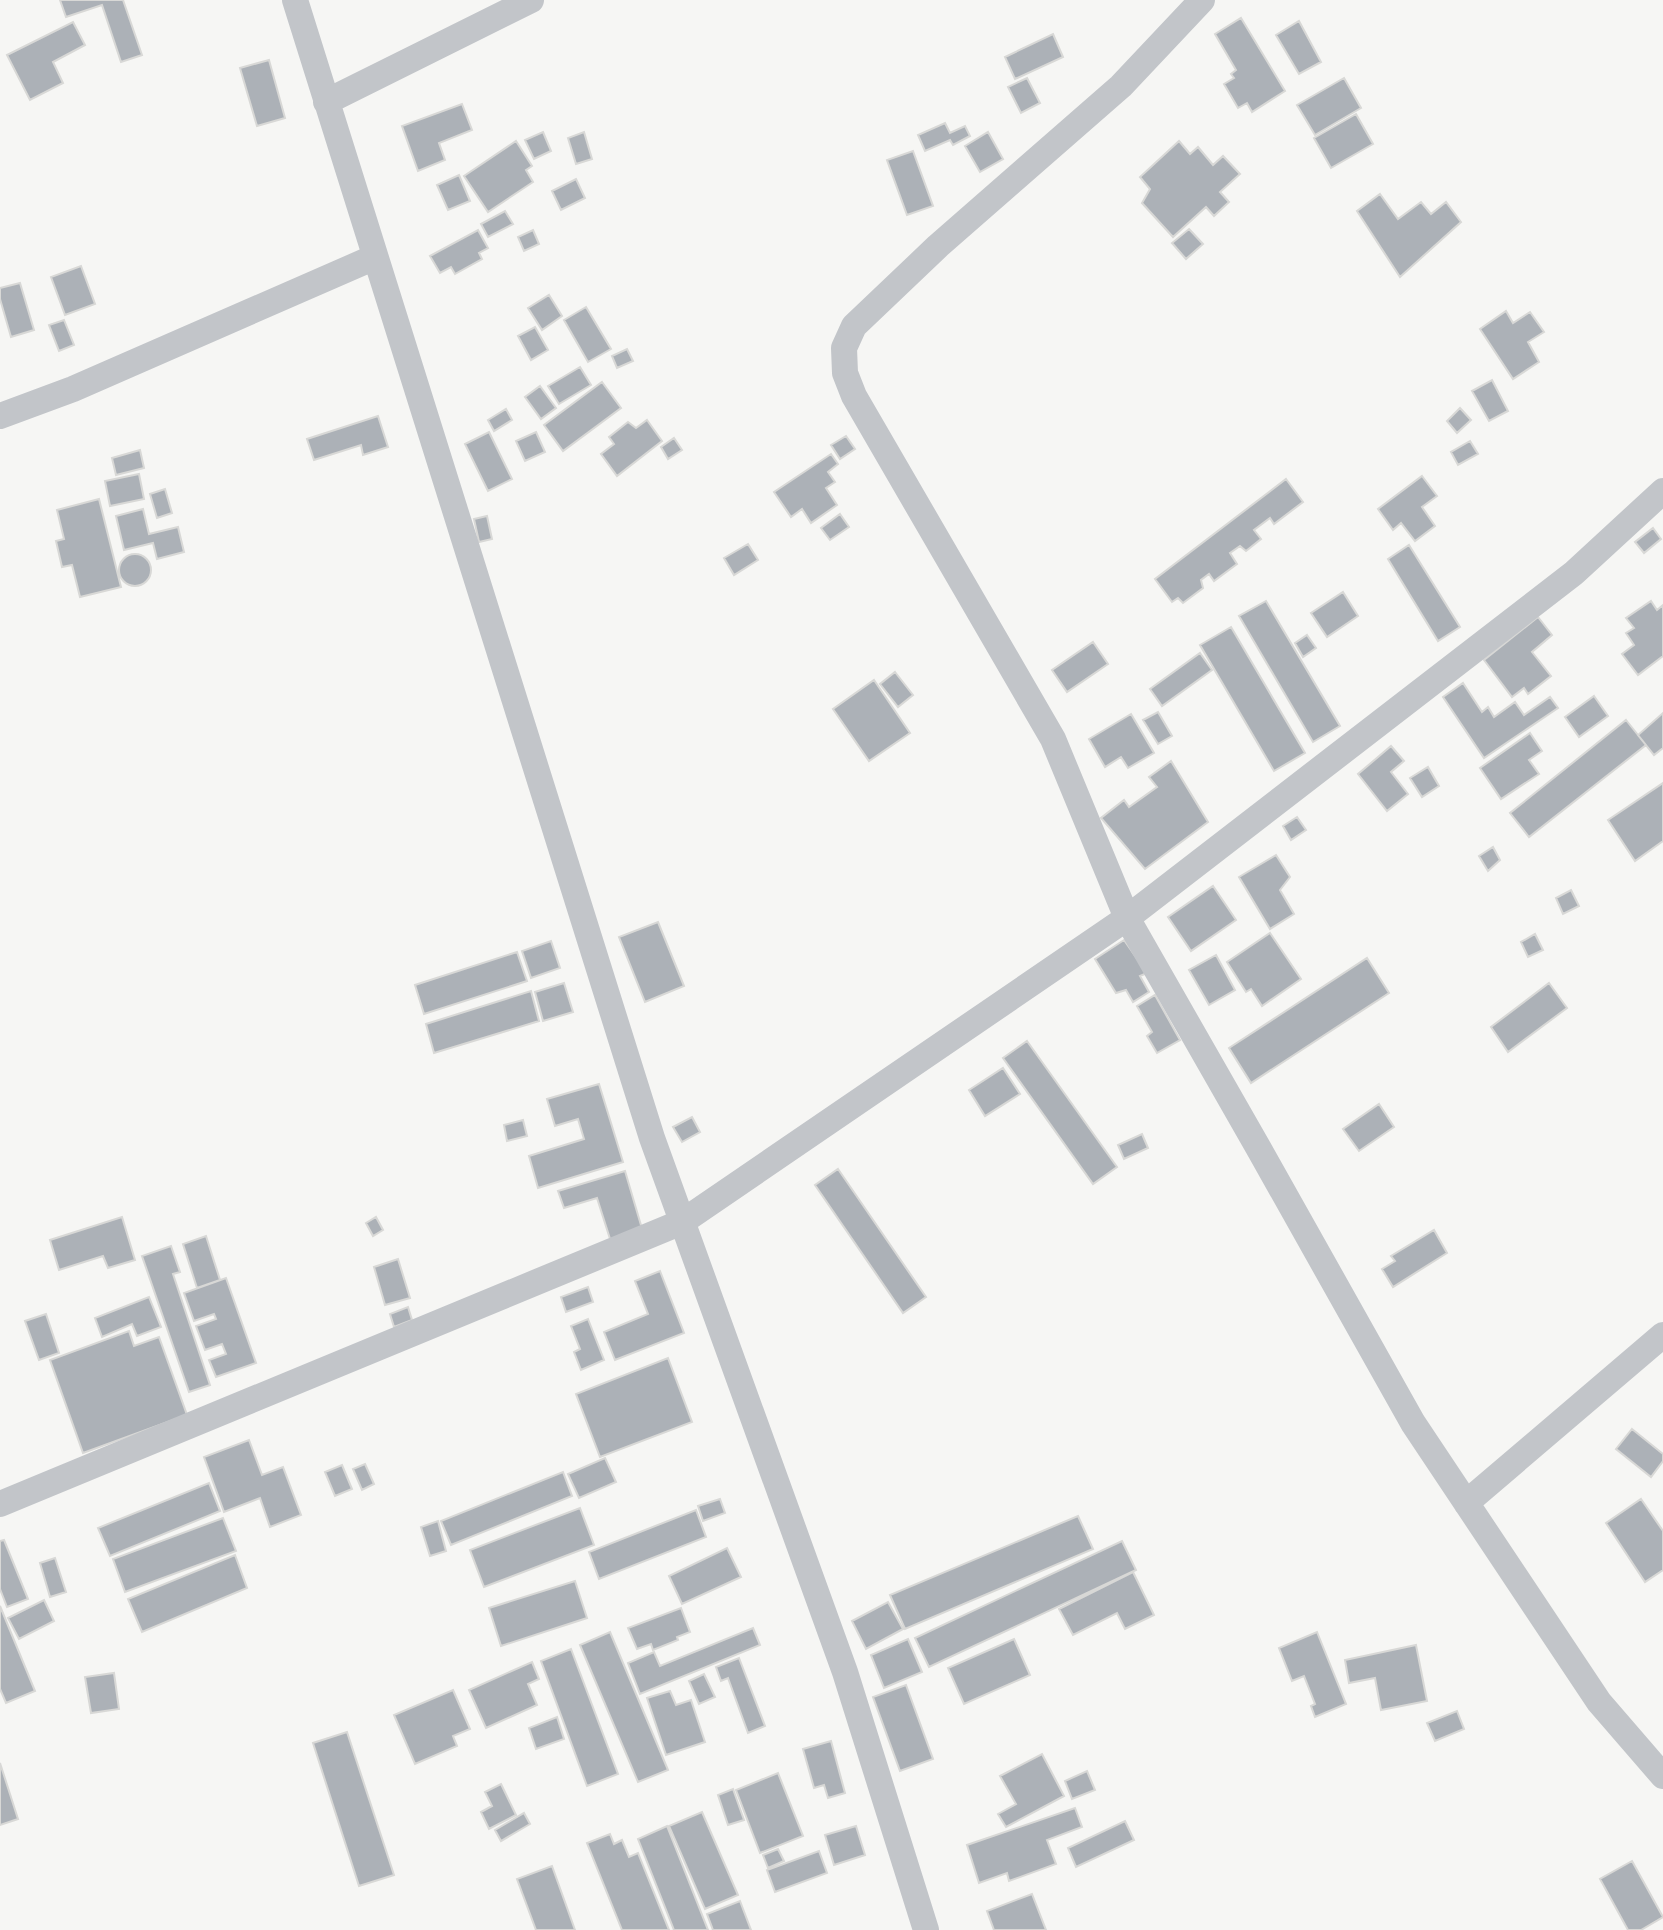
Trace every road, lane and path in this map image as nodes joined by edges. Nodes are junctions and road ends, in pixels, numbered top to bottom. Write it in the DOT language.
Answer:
graph roads {
  1 [pos="295,0"];
  2 [pos="531,0"];
  3 [pos="1202,0"];
  4 [pos="326,102"];
  5 [pos="375,257"];
  6 [pos="0,416"];
  7 [pos="1663,491"];
  8 [pos="1127,918"];
  9 [pos="682,1222"];
  10 [pos="1663,1335"];
  11 [pos="1466,1503"];
  12 [pos="0,1504"];
  13 [pos="1663,1776"];
  14 [pos="926,1930"];
  1 -- 4 [label="street"];
  2 -- 4 [label="street"];
  3 -- 8 [label="street"];
  4 -- 5 [label="street"];
  5 -- 6 [label="street"];
  5 -- 9 [label="street"];
  7 -- 8 [label="street"];
  8 -- 9 [label="street"];
  8 -- 11 [label="street"];
  9 -- 12 [label="street"];
  9 -- 14 [label="street"];
  10 -- 11 [label="street"];
  11 -- 13 [label="street"];
}
